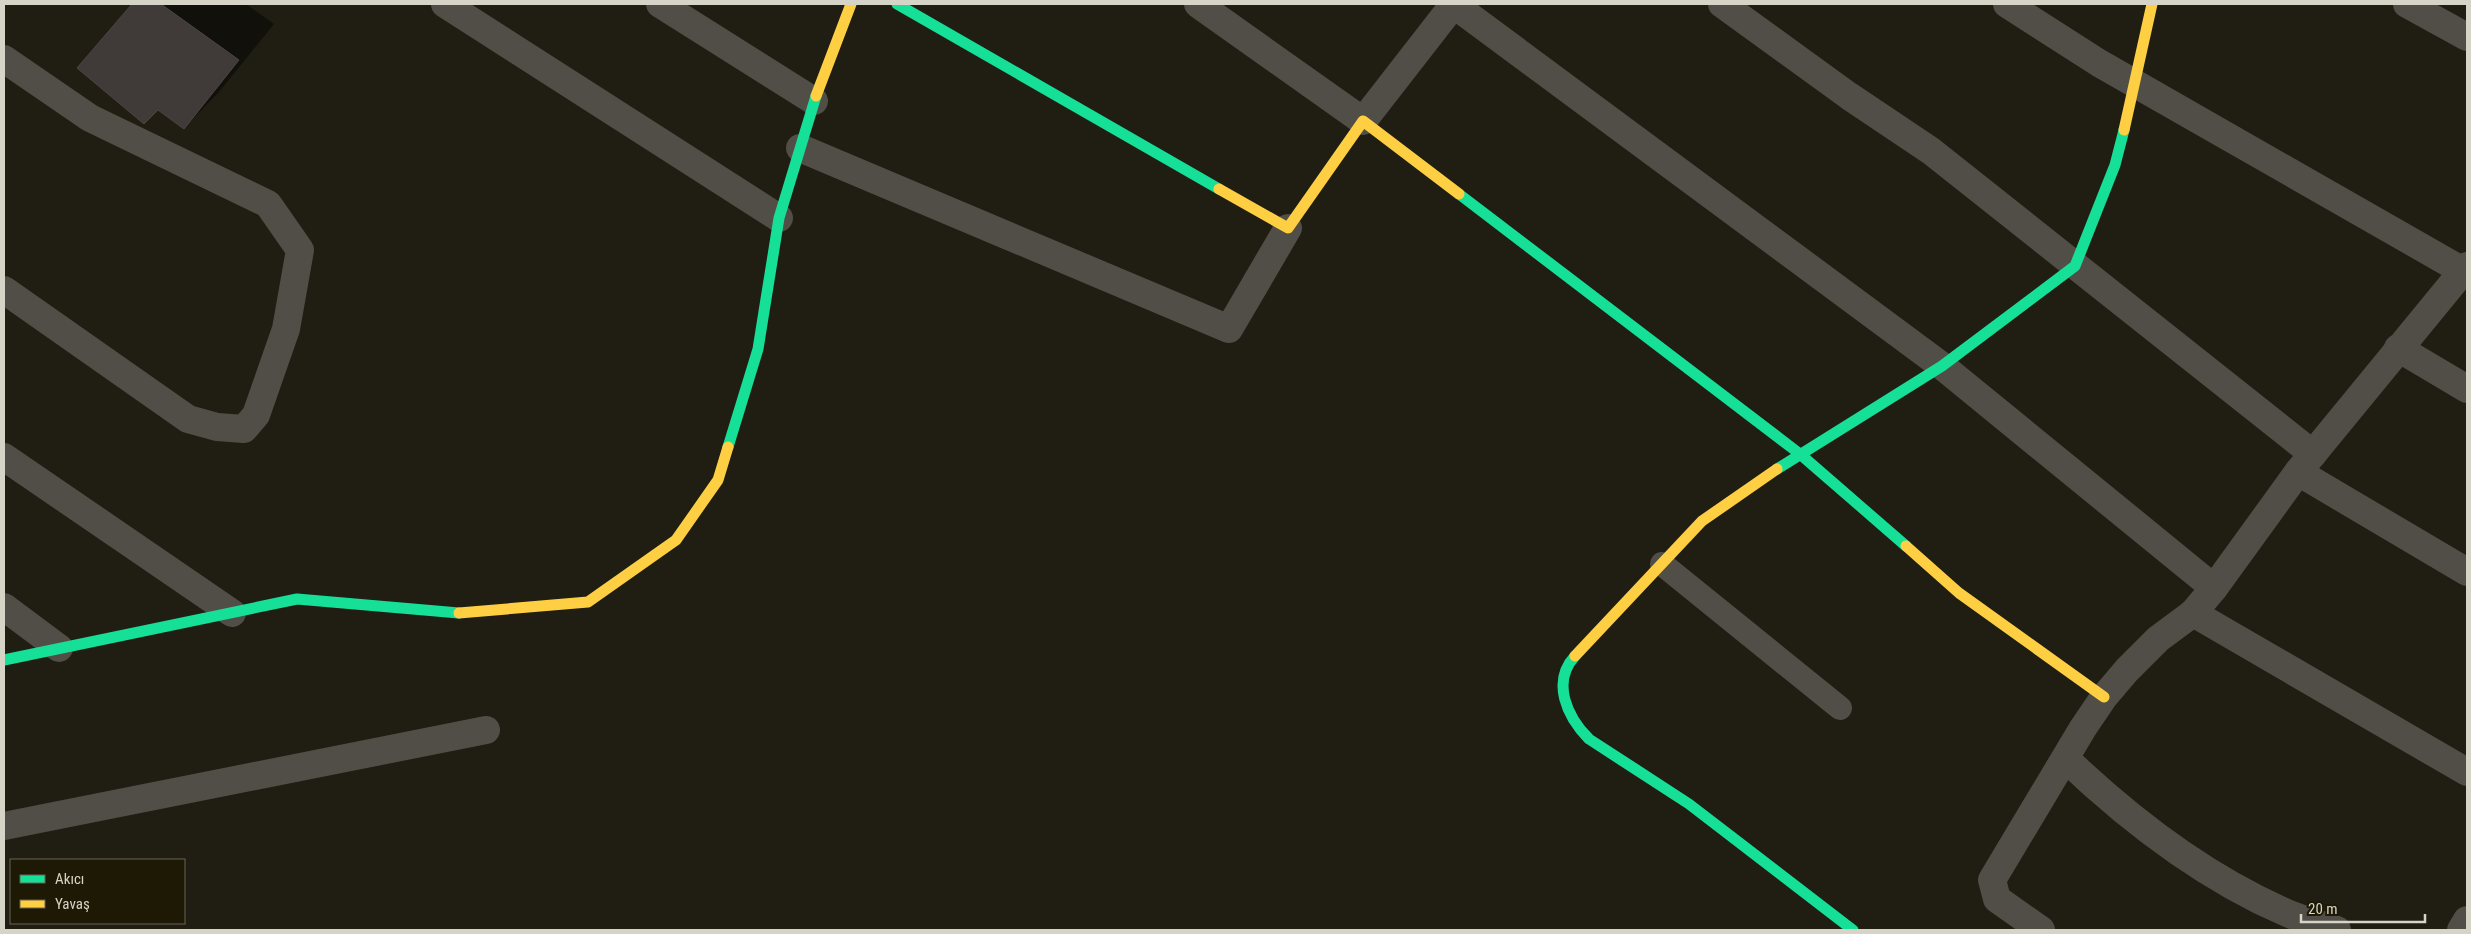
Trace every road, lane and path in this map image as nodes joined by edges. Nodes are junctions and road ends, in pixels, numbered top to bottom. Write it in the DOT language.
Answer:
graph roads {
  1 [pos="445,4"];
  2 [pos="660,4"];
  3 [pos="851,4"];
  4 [pos="897,4"];
  5 [pos="1198,4"];
  6 [pos="1454,4"];
  7 [pos="1722,4"];
  8 [pos="2007,4"];
  9 [pos="2152,4"];
  10 [pos="2407,4"];
  11 [pos="2467,37"];
  12 [pos="4,59"];
  13 [pos="2136,84"];
  14 [pos="814,101"];
  15 [pos="1364,121"];
  16 [pos="800,148"];
  17 [pos="779,218"];
  18 [pos="1288,228"];
  19 [pos="2075,266"];
  20 [pos="2465,269"];
  21 [pos="4,290"];
  22 [pos="2398,348"];
  23 [pos="1942,366"];
  24 [pos="2467,389"];
  25 [pos="1800,454"];
  26 [pos="4,457"];
  27 [pos="2306,463"];
  28 [pos="1662,564"];
  29 [pos="2467,572"];
  30 [pos="2214,588"];
  31 [pos="4,607"];
  32 [pos="232,613"];
  33 [pos="2193,613"];
  34 [pos="59,648"];
  35 [pos="4,660"];
  36 [pos="2104,697"];
  37 [pos="1840,708"];
  38 [pos="486,730"];
  39 [pos="2066,759"];
  40 [pos="2467,772"];
  41 [pos="4,826"];
  42 [pos="2467,920"];
  43 [pos="1852,930"];
  44 [pos="2041,930"];
  45 [pos="2337,930"];
  46 [pos="2462,930"];
  1 -- 17 [label="street"];
  2 -- 14 [label="street"];
  3 -- 14 [label="street"];
  4 -- 18 [label="street"];
  5 -- 15 [label="street"];
  6 -- 15 [label="street"];
  6 -- 23 [label="street"];
  7 -- 19 [label="street"];
  8 -- 13 [label="street"];
  9 -- 13 [label="street"];
  10 -- 11 [label="street"];
  12 -- 21 [label="street"];
  13 -- 19 [label="street"];
  13 -- 20 [label="street"];
  14 -- 16 [label="street"];
  15 -- 18 [label="street"];
  15 -- 25 [label="street"];
  16 -- 17 [label="street"];
  16 -- 18 [label="street"];
  17 -- 32 [label="street"];
  19 -- 23 [label="street"];
  19 -- 27 [label="street"];
  20 -- 22 [label="street"];
  22 -- 24 [label="street"];
  22 -- 27 [label="street"];
  23 -- 25 [label="street"];
  23 -- 30 [label="street"];
  25 -- 28 [label="street"];
  25 -- 36 [label="street"];
  26 -- 32 [label="street"];
  27 -- 29 [label="street"];
  27 -- 30 [label="street"];
  28 -- 37 [label="lane"];
  28 -- 43 [label="street"];
  30 -- 33 [label="street"];
  31 -- 34 [label="street"];
  32 -- 34 [label="street"];
  33 -- 36 [label="street"];
  33 -- 40 [label="street"];
  34 -- 35 [label="street"];
  36 -- 39 [label="street"];
  38 -- 41 [label="street"];
  39 -- 44 [label="street"];
  39 -- 45 [label="street"];
  42 -- 46 [label="street"];
}
